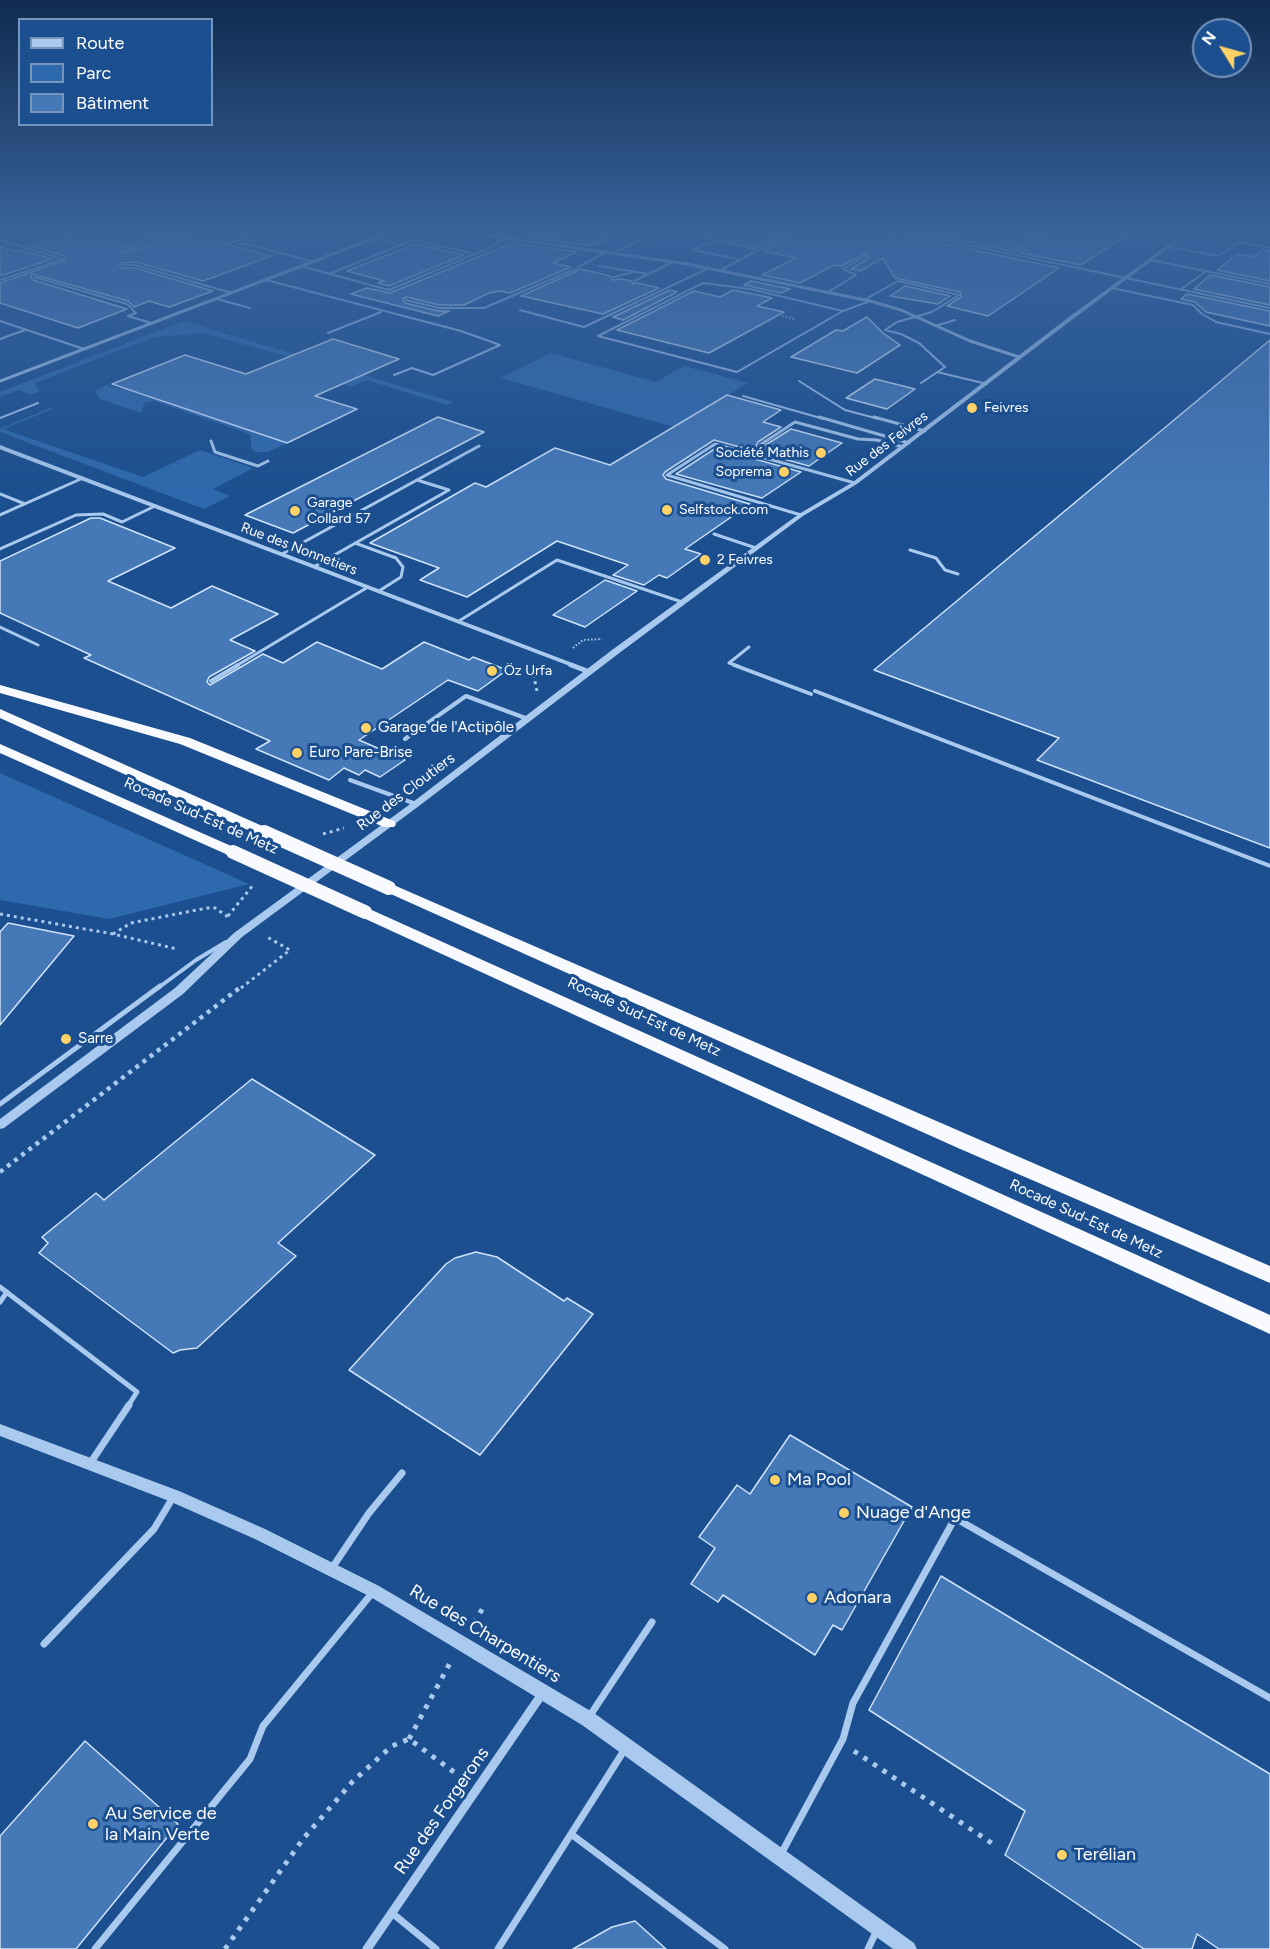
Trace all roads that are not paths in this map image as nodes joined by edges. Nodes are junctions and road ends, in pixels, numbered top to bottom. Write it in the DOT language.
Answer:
graph roads {
  1 [pos="138,319"];
  2 [pos="162,319"];
  3 [pos="363,319"];
  4 [pos="414,319"];
  5 [pos="554,319"];
  6 [pos="601,319"];
  7 [pos="632,319"];
  8 [pos="829,319"];
  9 [pos="909,319"];
  10 [pos="920,319"];
  11 [pos="1070,319"];
  12 [pos="1211,319"];
  13 [pos="955,320"];
  14 [pos="0,321"];
  15 [pos="151,323"];
  16 [pos="935,326"];
  17 [pos="25,330"];
  18 [pos="328,333"];
  19 [pos="1270,334"];
  20 [pos="0,339"];
  21 [pos="84,349"];
  22 [pos="1019,357"];
  23 [pos="937,372"];
  24 [pos="394,375"];
  25 [pos="0,381"];
  26 [pos="799,381"];
  27 [pos="921,383"];
  28 [pos="987,384"];
  29 [pos="743,396"];
  30 [pos="38,403"];
  31 [pos="0,418"];
  32 [pos="925,431"];
  33 [pos="211,441"];
  34 [pos="760,445"];
  35 [pos="906,445"];
  36 [pos="479,446"];
  37 [pos="0,447"];
  38 [pos="268,461"];
  39 [pos="83,478"];
  40 [pos="417,480"];
  41 [pos="855,483"];
  42 [pos="0,494"];
  43 [pos="25,504"];
  44 [pos="155,506"];
  45 [pos="0,515"];
  46 [pos="801,515"];
  47 [pos="714,534"];
  48 [pos="355,543"];
  49 [pos="756,548"];
  50 [pos="0,549"];
  51 [pos="910,550"];
  52 [pos="282,554"];
  53 [pos="315,567"];
  54 [pos="958,574"];
  55 [pos="368,587"];
  56 [pos="379,591"];
  57 [pos="682,602"];
  58 [pos="459,621"];
  59 [pos="0,627"];
  60 [pos="38,645"];
  61 [pos="749,647"];
  62 [pos="590,672"];
  63 [pos="211,681"];
  64 [pos="0,689"];
  65 [pos="0,713"];
  66 [pos="528,719"];
  67 [pos="405,739"];
  68 [pos="0,748"];
  69 [pos="350,780"];
  70 [pos="416,804"];
  71 [pos="389,824"];
  72 [pos="1270,866"];
  73 [pos="238,935"];
  74 [pos="0,1104"];
  75 [pos="0,1125"];
  76 [pos="1270,1275"];
  77 [pos="0,1287"];
  78 [pos="7,1292"];
  79 [pos="0,1302"];
  80 [pos="1270,1325"];
  81 [pos="0,1430"];
  82 [pos="91,1463"];
  83 [pos="402,1473"];
  84 [pos="174,1496"];
  85 [pos="332,1568"];
  86 [pos="374,1591"];
  87 [pos="652,1622"];
  88 [pos="44,1644"];
  89 [pos="545,1691"];
  90 [pos="1270,1698"];
  91 [pos="588,1719"];
  92 [pos="626,1747"];
  93 [pos="571,1834"];
  94 [pos="780,1857"];
  95 [pos="392,1913"];
  96 [pos="878,1928"];
  97 [pos="95,1949"];
  98 [pos="367,1949"];
  99 [pos="436,1949"];
  100 [pos="498,1949"];
  101 [pos="725,1949"];
  102 [pos="868,1949"];
  103 [pos="908,1949"];
  1 -- 15 [label="lane"];
  2 -- 15 [label="street"];
  3 -- 18 [label="lane"];
  4 -- 24 [label="lane"];
  5 -- 6 [label="lane"];
  7 -- 8 [label="lane"];
  9 -- 23 [label="lane"];
  10 -- 16 [label="street"];
  11 -- 22 [label="street, Rue des Feivres"];
  12 -- 19 [label="lane"];
  13 -- 16 [label="lane"];
  14 -- 17 [label="lane"];
  15 -- 21 [label="street"];
  16 -- 22 [label="street"];
  17 -- 20 [label="lane"];
  17 -- 21 [label="lane"];
  21 -- 25 [label="street"];
  22 -- 28 [label="street, Rue des Feivres"];
  23 -- 27 [label="lane"];
  23 -- 28 [label="lane"];
  26 -- 32 [label="lane"];
  28 -- 32 [label="street, Rue des Feivres"];
  29 -- 35 [label="lane"];
  30 -- 31 [label="lane"];
  32 -- 35 [label="street, Rue des Feivres"];
  33 -- 38 [label="lane"];
  34 -- 35 [label="lane"];
  35 -- 41 [label="street, Rue des Feivres"];
  36 -- 40 [label="lane"];
  37 -- 39 [label="street, Rue des Nonnetiers"];
  39 -- 43 [label="lane"];
  39 -- 44 [label="street, Rue des Nonnetiers"];
  40 -- 48 [label="lane"];
  40 -- 52 [label="lane"];
  41 -- 46 [label="street, Rue des Feivres"];
  41 -- 46 [label="lane"];
  42 -- 43 [label="lane"];
  43 -- 45 [label="lane"];
  44 -- 50 [label="lane"];
  44 -- 52 [label="street, Rue des Nonnetiers"];
  46 -- 49 [label="street, Rue des Feivres"];
  47 -- 49 [label="lane"];
  48 -- 53 [label="lane"];
  48 -- 56 [label="lane"];
  49 -- 57 [label="street, Rue des Feivres"];
  51 -- 54 [label="lane"];
  52 -- 53 [label="street, Rue des Nonnetiers"];
  53 -- 55 [label="street, Rue des Nonnetiers"];
  55 -- 56 [label="street, Rue des Nonnetiers"];
  55 -- 63 [label="lane"];
  56 -- 58 [label="street, Rue des Nonnetiers"];
  57 -- 58 [label="lane"];
  57 -- 62 [label="street, Rue des Feivres"];
  58 -- 62 [label="street, Rue des Nonnetiers"];
  59 -- 60 [label="lane"];
  61 -- 72 [label="lane"];
  62 -- 66 [label="street, Rue des Cloutiers"];
  64 -- 71 [label="highway"];
  65 -- 76 [label="highway, Rocade Sud-Est de Metz, bridge"];
  66 -- 67 [label="lane"];
  66 -- 70 [label="street, Rue des Cloutiers"];
  68 -- 80 [label="highway, Rocade Sud-Est de Metz, bridge"];
  69 -- 70 [label="lane"];
  70 -- 71 [label="street, Rue des Cloutiers"];
  71 -- 73 [label="street, Rue des Cloutiers"];
  73 -- 74 [label="lane, Rue des Cloutiers"];
  73 -- 75 [label="street, Rue des Cloutiers"];
  77 -- 78 [label="lane"];
  78 -- 79 [label="lane"];
  78 -- 82 [label="lane"];
  81 -- 82 [label="street, Rue des Charpentiers"];
  82 -- 84 [label="street, Rue des Charpentiers"];
  83 -- 85 [label="lane"];
  84 -- 85 [label="street, Rue des Charpentiers"];
  84 -- 88 [label="lane"];
  85 -- 86 [label="street, Rue des Charpentiers"];
  86 -- 89 [label="street, Rue des Charpentiers"];
  86 -- 97 [label="lane"];
  87 -- 91 [label="lane"];
  89 -- 91 [label="street, Rue des Charpentiers"];
  89 -- 95 [label="street, Rue des Forgerons"];
  90 -- 94 [label="lane"];
  91 -- 92 [label="street, Rue des Charpentiers"];
  92 -- 93 [label="lane"];
  92 -- 94 [label="street, Rue des Charpentiers"];
  93 -- 100 [label="lane"];
  93 -- 101 [label="lane"];
  94 -- 96 [label="street, Rue des Charpentiers"];
  95 -- 98 [label="street, Rue des Forgerons"];
  95 -- 99 [label="lane"];
  96 -- 102 [label="lane"];
  96 -- 103 [label="street, Rue des Charpentiers"];
}
